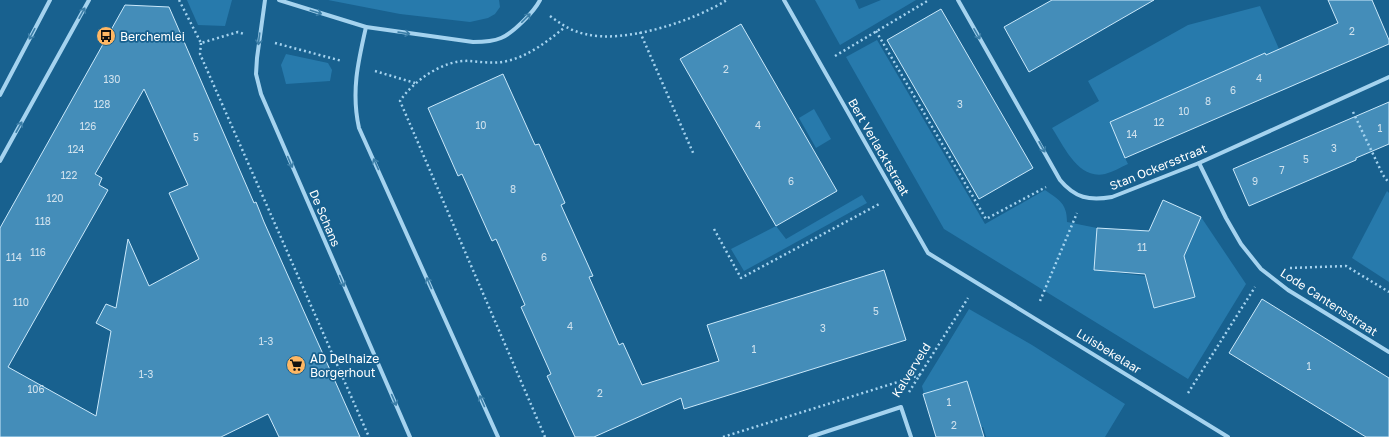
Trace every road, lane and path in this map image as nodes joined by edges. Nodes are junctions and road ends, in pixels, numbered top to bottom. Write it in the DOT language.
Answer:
graph roads {
  1 [pos="50,0"];
  2 [pos="89,0"];
  3 [pos="179,0"];
  4 [pos="265,0"];
  5 [pos="279,0"];
  6 [pos="540,0"];
  7 [pos="727,0"];
  8 [pos="784,0"];
  9 [pos="929,0"];
  10 [pos="958,0"];
  11 [pos="537,6"];
  12 [pos="366,27"];
  13 [pos="565,27"];
  14 [pos="876,31"];
  15 [pos="640,32"];
  16 [pos="258,39"];
  17 [pos="201,43"];
  18 [pos="821,65"];
  19 [pos="358,66"];
  20 [pos="1389,77"];
  21 [pos="415,83"];
  22 [pos="0,95"];
  23 [pos="1346,97"];
  24 [pos="694,155"];
  25 [pos="0,161"];
  26 [pos="1199,163"];
  27 [pos="1060,180"];
  28 [pos="1389,183"];
  29 [pos="895,195"];
  30 [pos="1083,198"];
  31 [pos="714,229"];
  32 [pos="1263,270"];
  33 [pos="978,283"];
  34 [pos="1389,292"];
  35 [pos="1034,317"];
  36 [pos="1389,352"];
  37 [pos="920,375"];
  38 [pos="901,407"];
  39 [pos="1180,407"];
  40 [pos="369,437"];
  41 [pos="410,437"];
  42 [pos="498,437"];
  43 [pos="545,437"];
  44 [pos="723,437"];
  45 [pos="810,437"];
  46 [pos="911,437"];
  47 [pos="1228,437"];
  1 -- 22 [label="street, one-way"];
  25 -- 2 [label="street, one-way"];
  3 -- 17 [label="path"];
  4 -- 16 [label="street, De Schans"];
  5 -- 12 [label="street, one-way"];
  6 -- 11 [label="street"];
  7 -- 15 [label="path"];
  8 -- 18 [label="street, Bert Verlacktstraat"];
  9 -- 14 [label="path"];
  10 -- 27 [label="street, one-way"];
  12 -- 11 [label="street, one-way"];
  11 -- 13 [label="path"];
  12 -- 19 [label="street"];
  13 -- 15 [label="path"];
  13 -- 21 [label="path"];
  14 -- 18 [label="path"];
  14 -- 27 [label="path"];
  15 -- 24 [label="path"];
  16 -- 17 [label="path"];
  16 -- 19 [label="path"];
  16 -- 41 [label="street, De Schans, one-way"];
  17 -- 40 [label="path"];
  18 -- 29 [label="street, Bert Verlacktstraat"];
  19 -- 21 [label="path"];
  42 -- 19 [label="street, one-way"];
  20 -- 23 [label="street, Stan Ockersstraat"];
  21 -- 43 [label="path"];
  23 -- 26 [label="street, Stan Ockersstraat"];
  23 -- 28 [label="path"];
  26 -- 30 [label="street, Stan Ockersstraat"];
  26 -- 32 [label="street, Lode Cantensstraat"];
  27 -- 30 [label="street"];
  29 -- 31 [label="path"];
  29 -- 33 [label="street, Bert Verlacktstraat"];
  30 -- 35 [label="path"];
  32 -- 34 [label="path"];
  32 -- 36 [label="street, Lode Cantensstraat"];
  32 -- 39 [label="path"];
  33 -- 35 [label="street, Luisbekelaar"];
  33 -- 37 [label="path, Kalverveld"];
  35 -- 39 [label="street, Luisbekelaar"];
  37 -- 38 [label="path, Kalverveld"];
  37 -- 44 [label="path"];
  38 -- 45 [label="street, Kalverveld"];
  38 -- 46 [label="street"];
  39 -- 47 [label="street, Luisbekelaar"];
}
